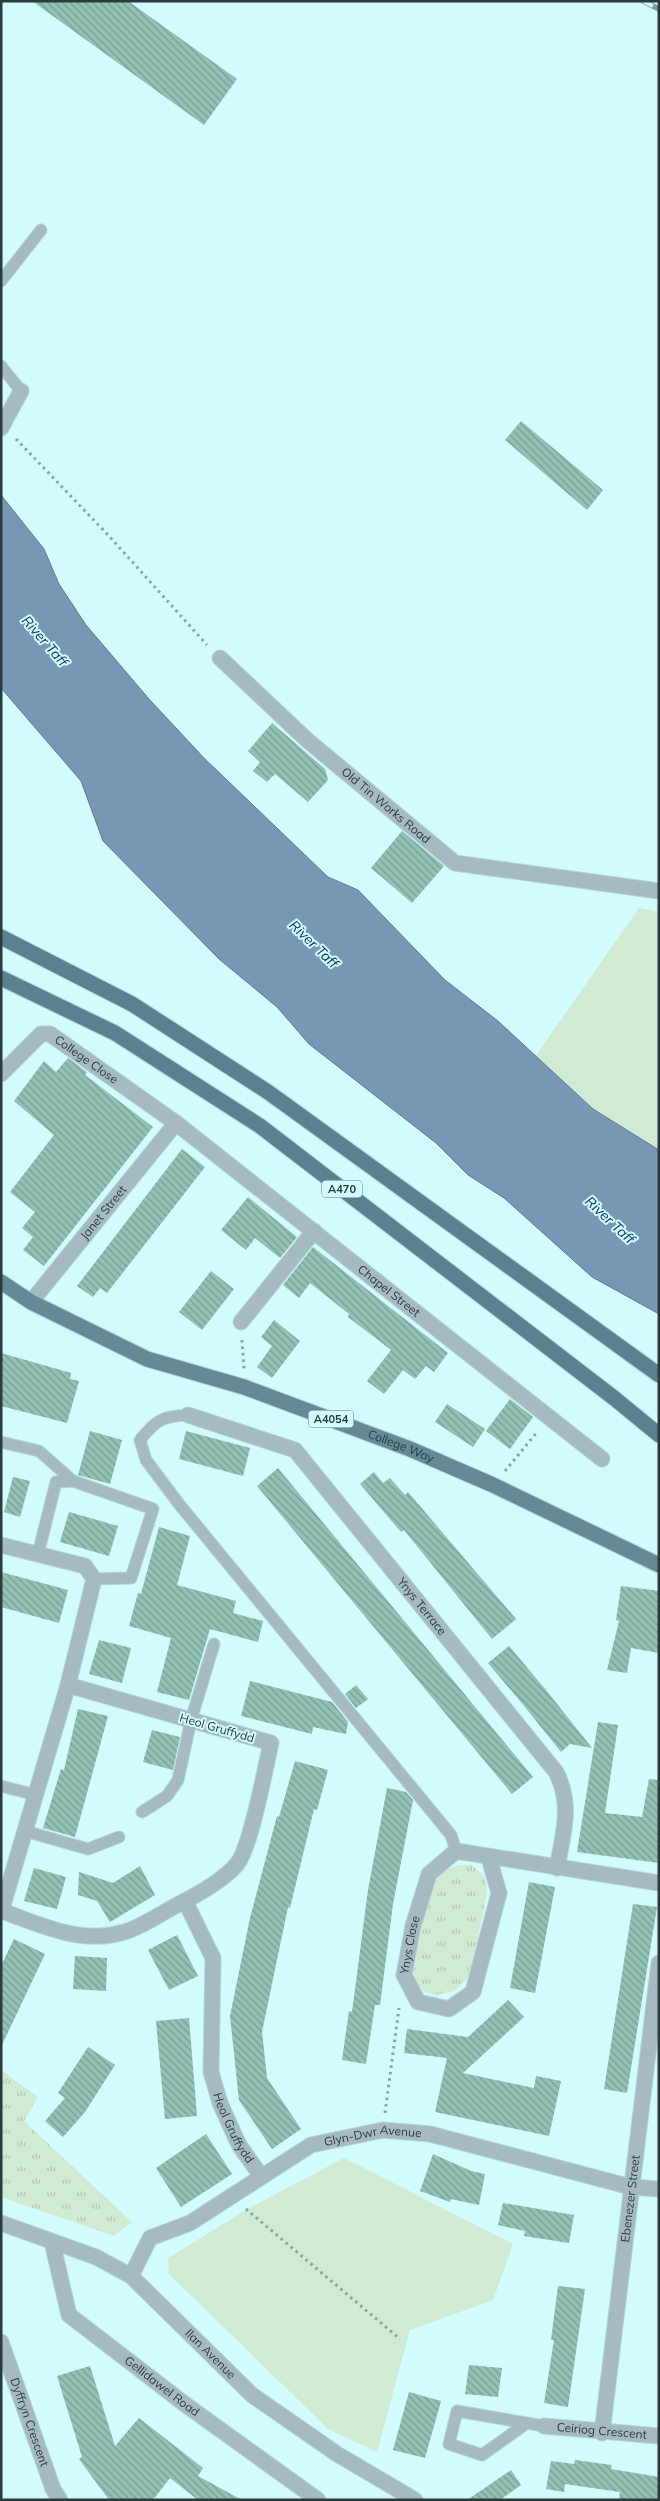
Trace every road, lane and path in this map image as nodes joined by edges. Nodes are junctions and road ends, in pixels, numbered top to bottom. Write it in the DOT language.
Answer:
graph roads {
  1 [pos="41,230"];
  2 [pos="1,281"];
  3 [pos="1,366"];
  4 [pos="20,391"];
  5 [pos="2,427"];
  6 [pos="220,658"];
  7 [pos="659,891"];
  8 [pos="1,937"];
  9 [pos="1,978"];
  10 [pos="1,1074"];
  11 [pos="176,1123"];
  12 [pos="314,1231"];
  13 [pos="1,1282"];
  14 [pos="31,1302"];
  15 [pos="241,1322"];
  16 [pos="659,1375"];
  17 [pos="244,1387"];
  18 [pos="188,1414"];
  19 [pos="549,1417"];
  20 [pos="659,1435"];
  21 [pos="1,1442"];
  22 [pos="602,1459"];
  23 [pos="73,1481"];
  24 [pos="493,1485"];
  25 [pos="1,1545"];
  26 [pos="38,1554"];
  27 [pos="659,1565"];
  28 [pos="94,1579"];
  29 [pos="214,1644"];
  30 [pos="68,1685"];
  31 [pos="191,1720"];
  32 [pos="1,1786"];
  33 [pos="36,1795"];
  34 [pos="142,1812"];
  35 [pos="25,1832"];
  36 [pos="119,1836"];
  37 [pos="456,1852"];
  38 [pos="488,1858"];
  39 [pos="557,1868"];
  40 [pos="659,1883"];
  41 [pos="185,1901"];
  42 [pos="1,1911"];
  43 [pos="659,1963"];
  44 [pos="404,1975"];
  45 [pos="383,2130"];
  46 [pos="260,2176"];
  47 [pos="630,2187"];
  48 [pos="659,2189"];
  49 [pos="231,2196"];
  50 [pos="1,2223"];
  51 [pos="52,2242"];
  52 [pos="131,2276"];
  53 [pos="400,2339"];
  54 [pos="1,2342"];
  55 [pos="527,2423"];
  56 [pos="544,2426"];
  57 [pos="602,2432"];
  58 [pos="659,2436"];
  59 [pos="60,2500"];
  60 [pos="318,2500"];
  61 [pos="414,2500"];
  1 -- 2 [label="lane"];
  3 -- 4 [label="lane"];
  4 -- 5 [label="street"];
  5 -- 6 [label="path"];
  6 -- 7 [label="street, Old Tin Works Road"];
  8 -- 16 [label="highway, A470"];
  9 -- 20 [label="highway, A470"];
  10 -- 11 [label="street, College Close"];
  11 -- 12 [label="street, Chapel Street"];
  11 -- 14 [label="street, Janet Street"];
  12 -- 15 [label="street"];
  12 -- 19 [label="street, Chapel Street"];
  13 -- 14 [label="main road, College Way / A4054"];
  14 -- 17 [label="main road, College Way / A4054"];
  15 -- 17 [label="path"];
  17 -- 24 [label="main road, College Way / A4054"];
  18 -- 37 [label="lane"];
  18 -- 39 [label="street, Ynys Terrace"];
  19 -- 22 [label="street, Chapel Street"];
  19 -- 24 [label="path"];
  21 -- 23 [label="lane"];
  23 -- 26 [label="lane"];
  23 -- 28 [label="lane"];
  24 -- 27 [label="main road, College Way / A4054"];
  25 -- 26 [label="street"];
  26 -- 28 [label="street"];
  28 -- 30 [label="street, Heol Gruffydd"];
  29 -- 31 [label="lane"];
  30 -- 31 [label="street, Heol Gruffydd"];
  30 -- 33 [label="street, Heol Gruffydd"];
  31 -- 34 [label="lane"];
  31 -- 41 [label="street, Heol Gruffydd"];
  32 -- 33 [label="lane"];
  33 -- 35 [label="street, Heol Gruffydd"];
  35 -- 36 [label="lane"];
  35 -- 42 [label="street, Heol Gruffydd"];
  37 -- 38 [label="street"];
  37 -- 44 [label="street, Ynys Close"];
  38 -- 39 [label="street"];
  38 -- 44 [label="street, Ynys Close"];
  39 -- 40 [label="street"];
  41 -- 42 [label="street, Heol Gruffydd"];
  41 -- 46 [label="street, Heol Gruffydd"];
  43 -- 47 [label="street, Ebenezer Street"];
  44 -- 45 [label="path"];
  45 -- 46 [label="street, Glyn-Dwr Avenue"];
  45 -- 47 [label="street, Glyn-Dwr Avenue"];
  46 -- 49 [label="street, Glyn-Dwr Avenue"];
  47 -- 48 [label="street, Glyn-Dwr Avenue"];
  47 -- 57 [label="street, Ebenezer Street"];
  49 -- 52 [label="street, Glyn-Dwr Avenue"];
  49 -- 53 [label="path"];
  50 -- 51 [label="street, Ilan Avenue"];
  51 -- 52 [label="street, Ilan Avenue"];
  51 -- 60 [label="street, Gellidawel Road"];
  52 -- 61 [label="street, Ilan Avenue"];
  54 -- 59 [label="street, Dyffryn Crescent"];
  55 -- 55 [label="lane"];
  55 -- 56 [label="lane"];
  56 -- 57 [label="street, Ceiriog Crescent"];
  57 -- 58 [label="street, Ceiriog Crescent"];
}
